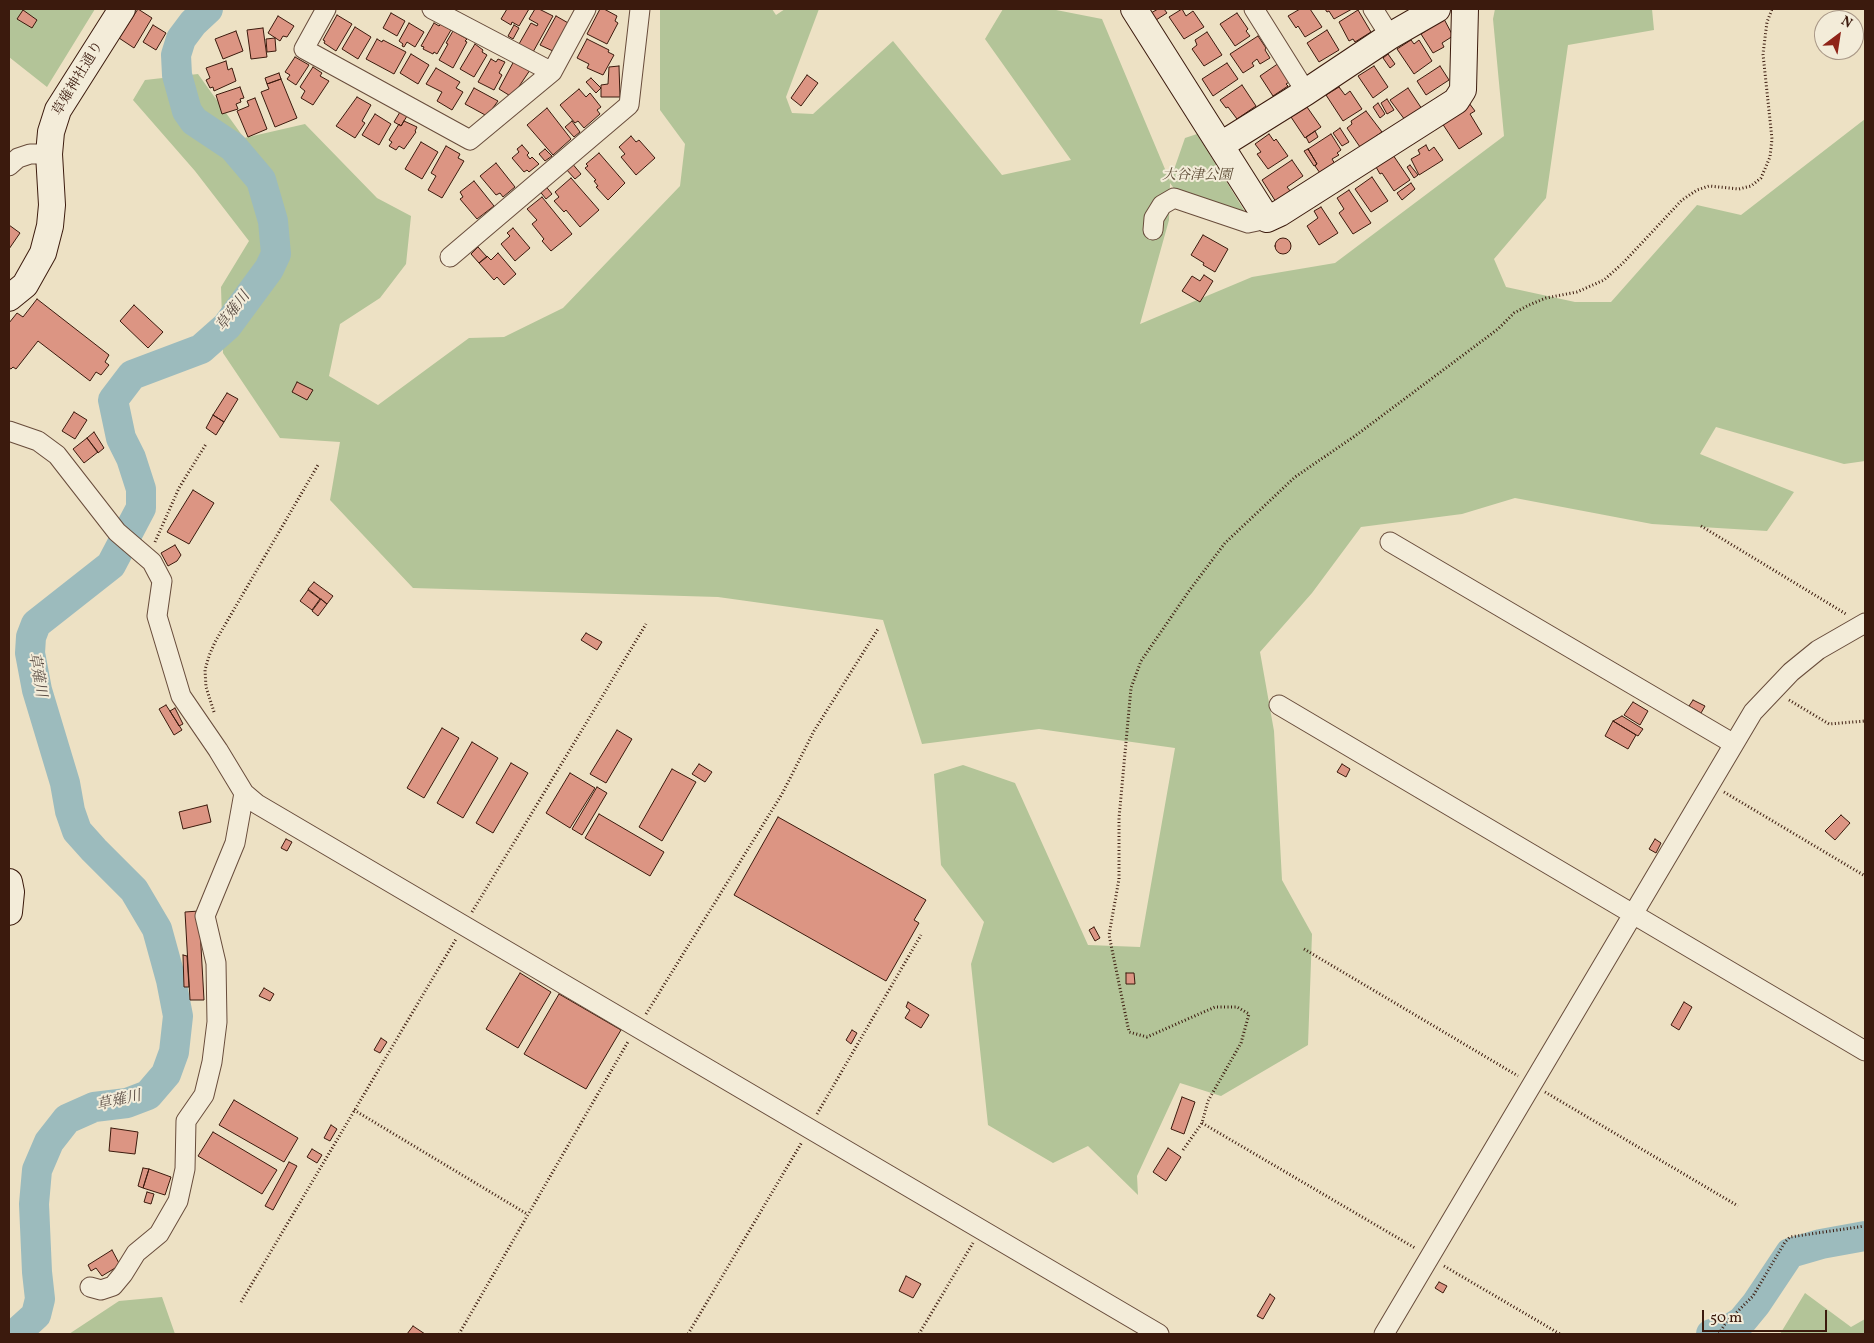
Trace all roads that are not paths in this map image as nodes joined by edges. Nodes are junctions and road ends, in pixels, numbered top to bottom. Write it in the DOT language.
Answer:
graph roads {
  1 [pos="122,9"];
  2 [pos="326,9"];
  3 [pos="432,9"];
  4 [pos="586,9"];
  5 [pos="640,9"];
  6 [pos="1134,9"];
  7 [pos="1254,9"];
  8 [pos="1373,9"];
  9 [pos="1437,9"];
  10 [pos="1465,9"];
  11 [pos="1390,36"];
  12 [pos="552,72"];
  13 [pos="1306,92"];
  14 [pos="1221,145"];
  15 [pos="49,154"];
  16 [pos="9,166"];
  17 [pos="1267,219"];
  18 [pos="1153,230"];
  19 [pos="450,258"];
  20 [pos="9,298"];
  21 [pos="9,431"];
  22 [pos="1390,542"];
  23 [pos="1864,624"];
  24 [pos="1279,705"];
  25 [pos="1734,744"];
  26 [pos="244,793"];
  27 [pos="9,882"];
  28 [pos="9,912"];
  29 [pos="1633,914"];
  30 [pos="1865,1051"];
  31 [pos="90,1287"];
  32 [pos="1159,1334"];
  33 [pos="1384,1334"];
  1 -- 15 [label="street, 草薙神社通り"];
  2 -- 12 [label="street"];
  3 -- 12 [label="street"];
  4 -- 12 [label="street"];
  5 -- 19 [label="street"];
  6 -- 14 [label="street"];
  7 -- 13 [label="street"];
  8 -- 11 [label="street"];
  9 -- 11 [label="street"];
  10 -- 17 [label="street"];
  11 -- 13 [label="street"];
  13 -- 14 [label="street"];
  14 -- 17 [label="street"];
  15 -- 16 [label="street"];
  15 -- 20 [label="street, 草薙神社通り"];
  17 -- 18 [label="street"];
  21 -- 26 [label="street"];
  22 -- 25 [label="street"];
  23 -- 25 [label="street"];
  24 -- 29 [label="street"];
  25 -- 29 [label="street"];
  26 -- 31 [label="street"];
  26 -- 32 [label="street"];
  27 -- 28 [label="street"];
  29 -- 30 [label="street"];
  29 -- 33 [label="street"];
}
